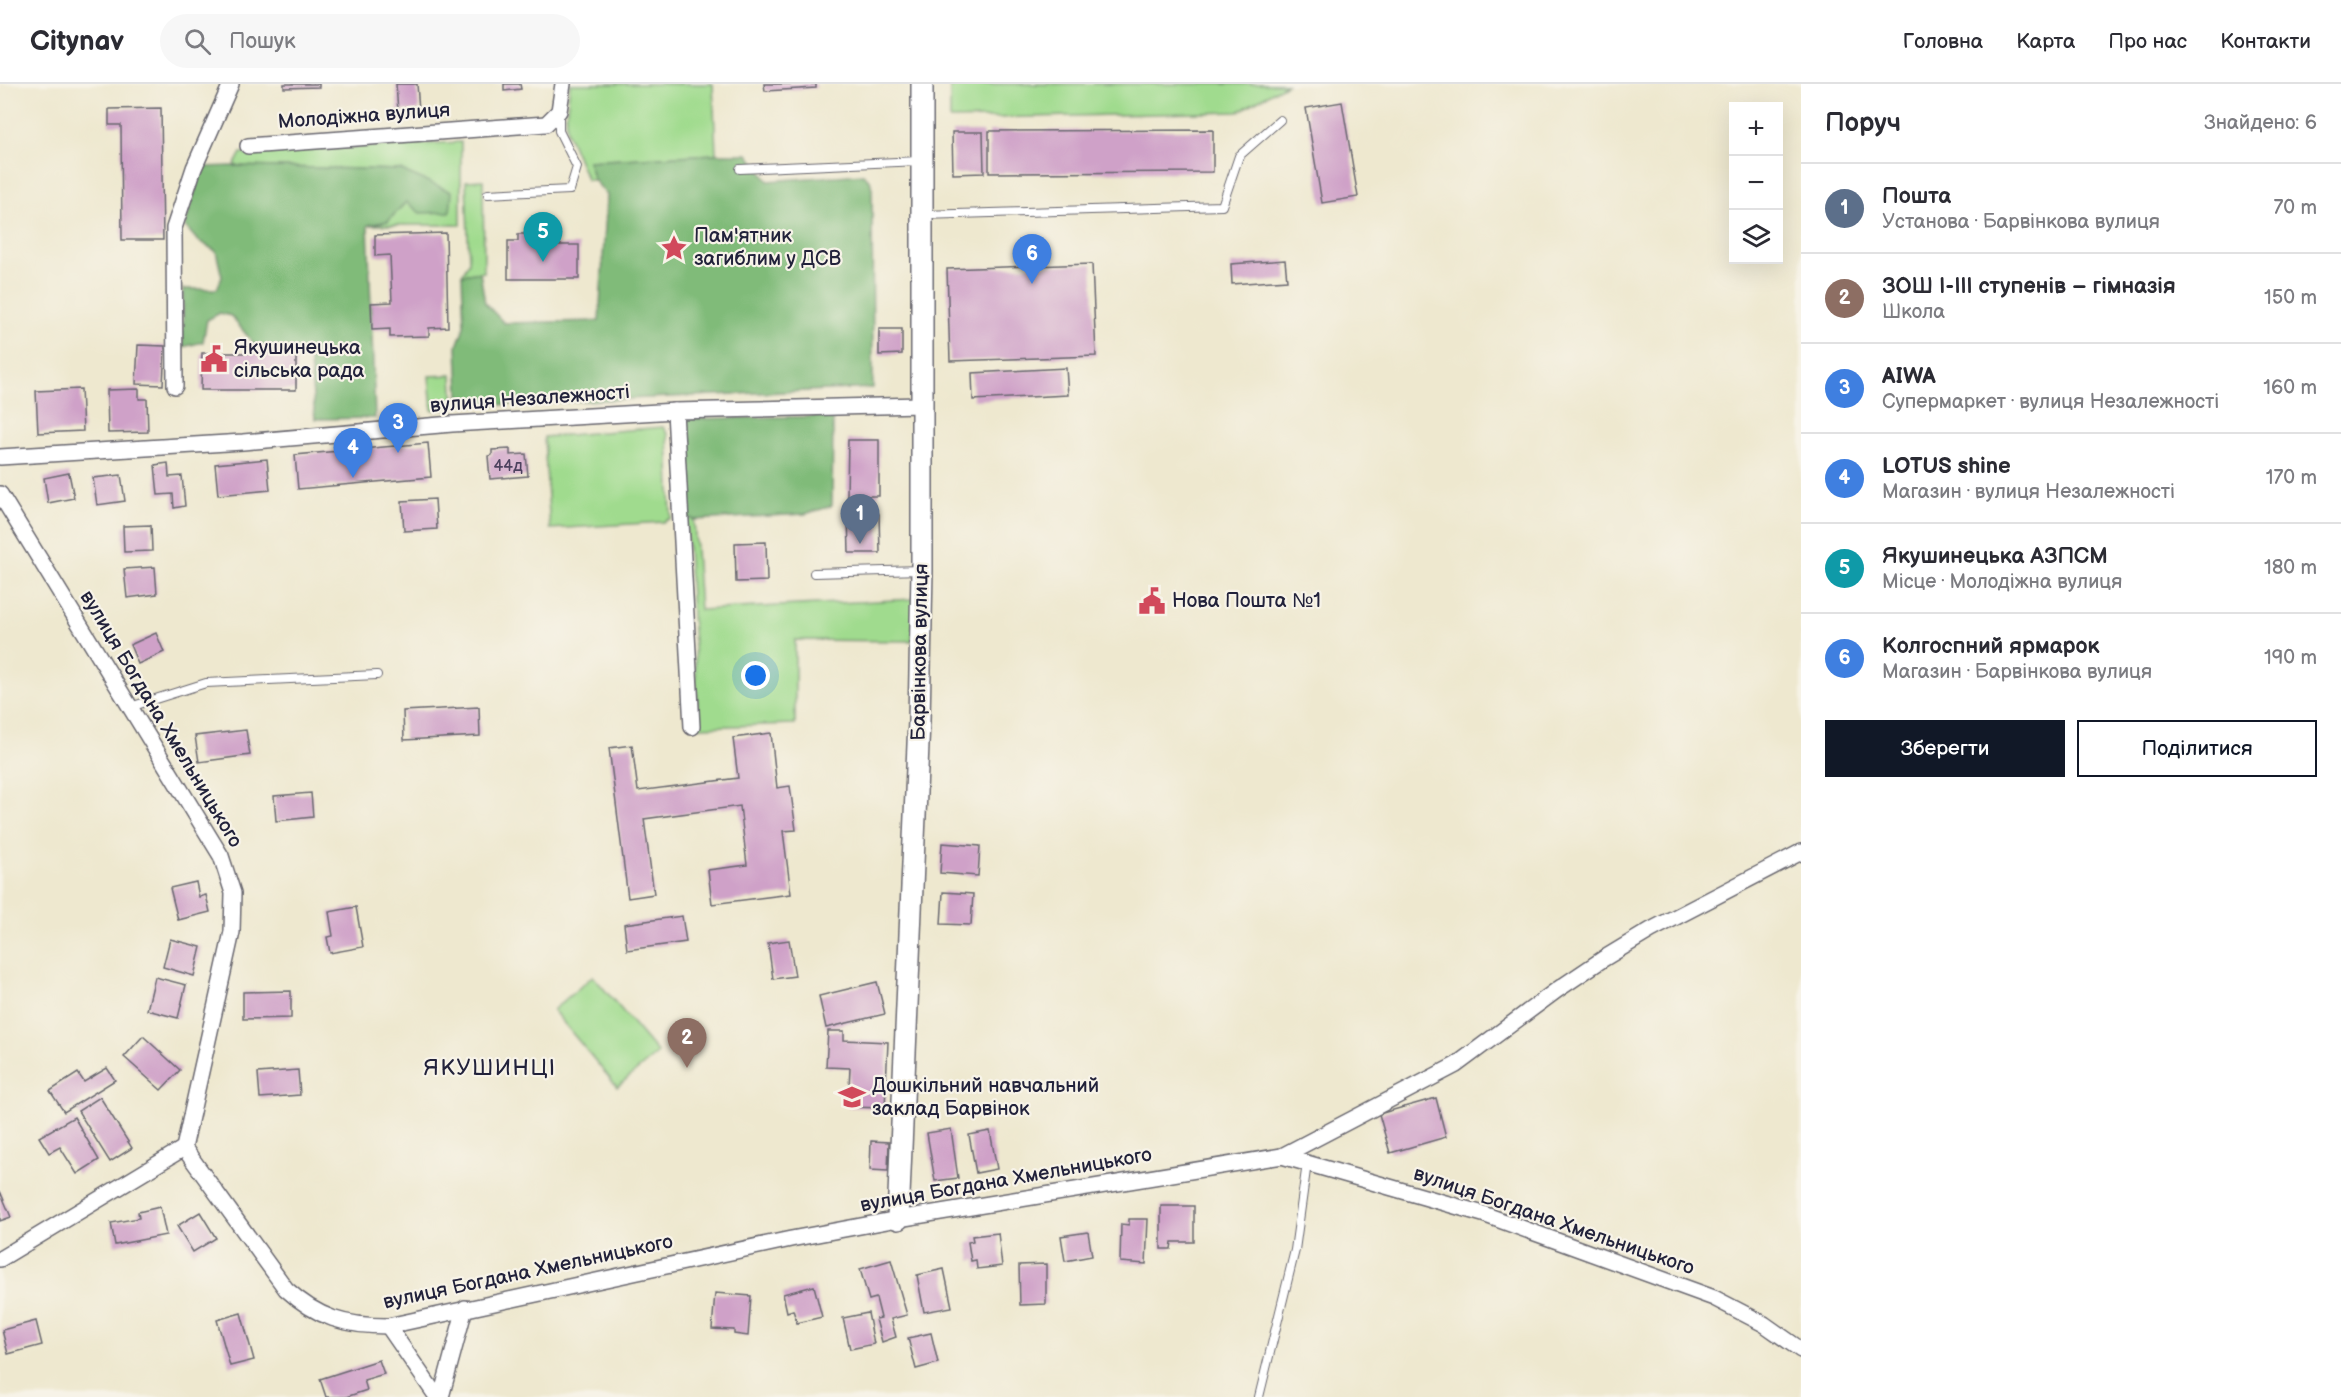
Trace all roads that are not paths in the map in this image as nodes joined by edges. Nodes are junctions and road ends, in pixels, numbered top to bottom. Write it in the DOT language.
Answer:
graph roads {
  1 [pos="231,84"];
  2 [pos="563,84"];
  3 [pos="922,84"];
  4 [pos="559,111"];
  5 [pos="1280,120"];
  6 [pos="248,146"];
  7 [pos="922,161"];
  8 [pos="740,169"];
  9 [pos="488,194"];
  10 [pos="921,215"];
  11 [pos="175,386"];
  12 [pos="921,405"];
  13 [pos="675,411"];
  14 [pos="0,457"];
  15 [pos="0,494"];
  16 [pos="922,570"];
  17 [pos="814,573"];
  18 [pos="376,675"];
  19 [pos="130,707"];
  20 [pos="692,727"];
  21 [pos="1801,852"];
  22 [pos="184,1148"];
  23 [pos="1282,1156"];
  24 [pos="1307,1163"];
  25 [pos="898,1219"];
  26 [pos="0,1259"];
  27 [pos="465,1308"];
  28 [pos="388,1326"];
  29 [pos="1801,1350"];
  30 [pos="439,1397"];
  31 [pos="1259,1397"];
  1 -- 11 [label="street"];
  2 -- 4 [label="street"];
  3 -- 7 [label="street, Барвінкова вулиця"];
  4 -- 6 [label="street, Молодіжна вулиця"];
  4 -- 9 [label="lane"];
  5 -- 10 [label="lane"];
  7 -- 8 [label="lane"];
  7 -- 10 [label="street, Барвінкова вулиця"];
  10 -- 12 [label="street, Барвінкова вулиця"];
  12 -- 13 [label="street, вулиця Незалежності"];
  12 -- 16 [label="street, Барвінкова вулиця"];
  13 -- 14 [label="street, вулиця Незалежності"];
  13 -- 20 [label="street"];
  15 -- 19 [label="street, вулиця Богдана Хмельницького"];
  16 -- 17 [label="lane"];
  16 -- 25 [label="street, Барвінкова вулиця"];
  18 -- 19 [label="lane"];
  19 -- 22 [label="street, вулиця Богдана Хмельницького"];
  21 -- 23 [label="street, вулиця Богдана Хмельницького"];
  22 -- 26 [label="street"];
  22 -- 28 [label="street, вулиця Богдана Хмельницького"];
  23 -- 24 [label="street, вулиця Богдана Хмельницького"];
  23 -- 25 [label="street, вулиця Богдана Хмельницького"];
  24 -- 29 [label="street, вулиця Богдана Хмельницького"];
  24 -- 31 [label="lane"];
  25 -- 27 [label="street, вулиця Богдана Хмельницького"];
  27 -- 28 [label="street, вулиця Богдана Хмельницького"];
  27 -- 30 [label="street"];
  28 -- 30 [label="street"];
}
